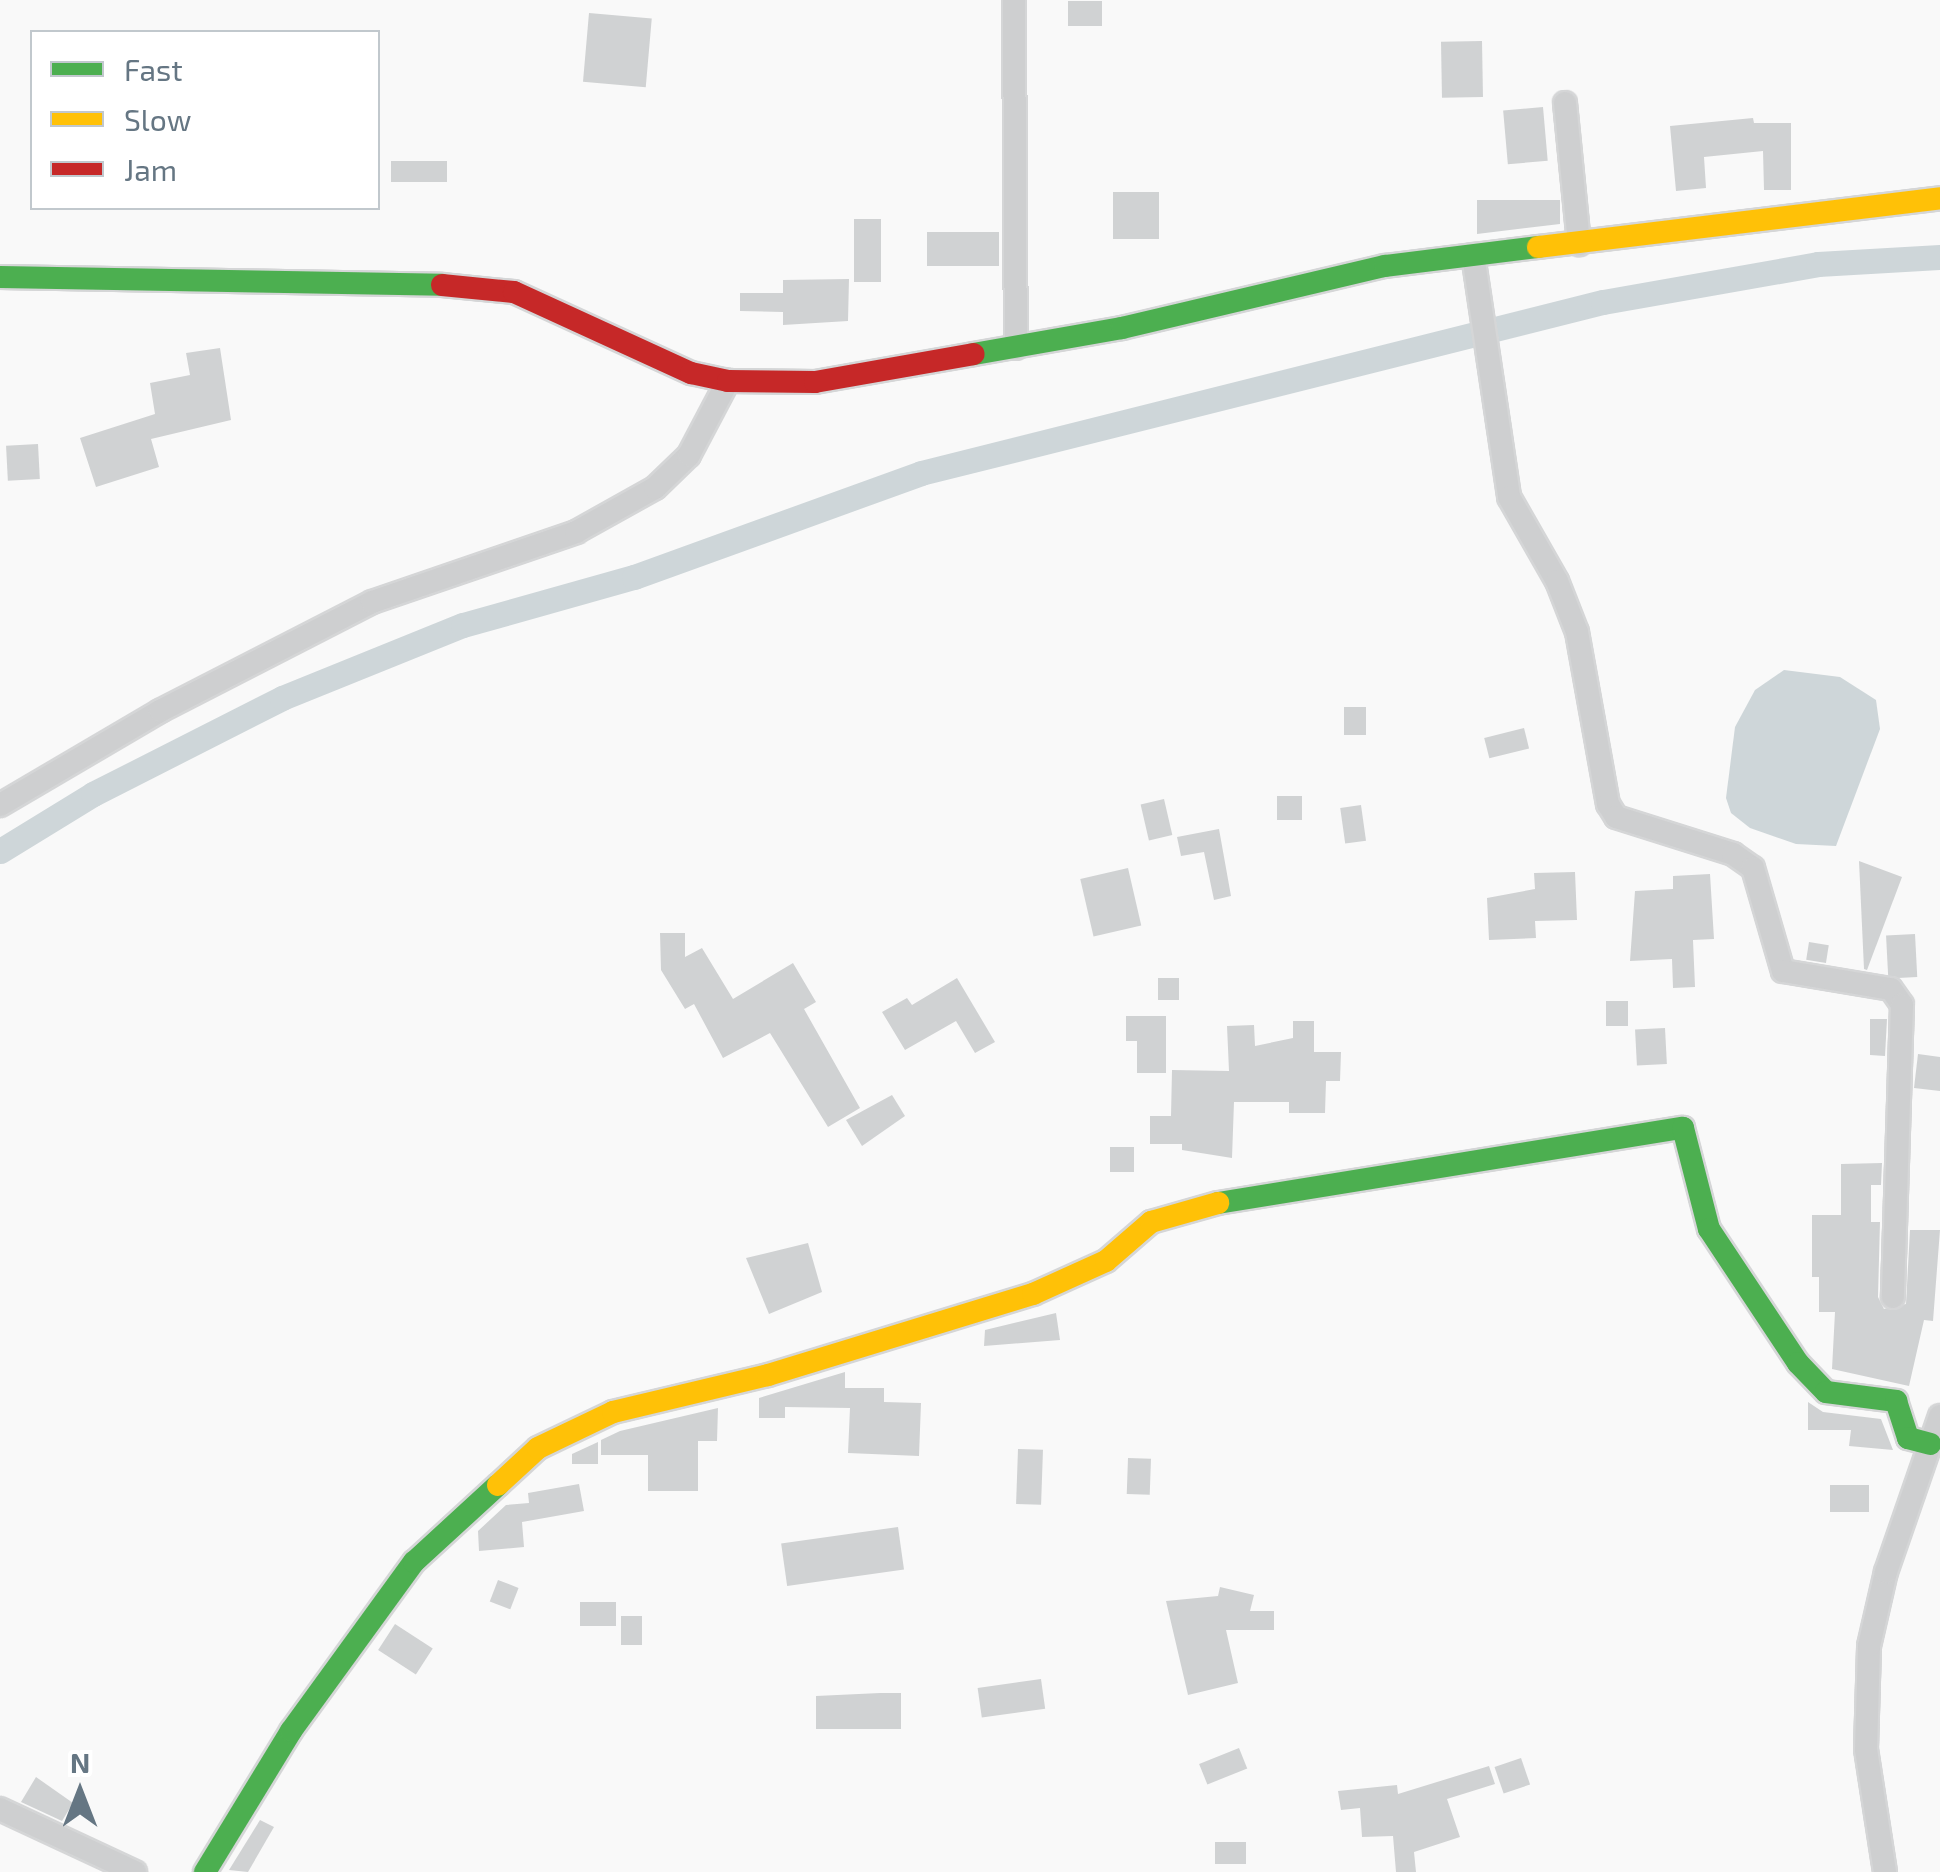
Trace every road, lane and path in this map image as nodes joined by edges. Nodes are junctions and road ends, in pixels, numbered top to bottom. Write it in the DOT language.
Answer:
graph roads {
  1 [pos="1014,0"];
  2 [pos="1565,102"];
  3 [pos="1940,198"];
  4 [pos="1580,244"];
  5 [pos="1472,254"];
  6 [pos="0,277"];
  7 [pos="1016,348"];
  8 [pos="728,381"];
  9 [pos="0,805"];
  10 [pos="1893,1297"];
  11 [pos="1940,1416"];
  12 [pos="1930,1444"];
  13 [pos="0,1808"];
  14 [pos="136,1872"];
  15 [pos="205,1872"];
  16 [pos="1886,1872"];
  1 -- 7 [label="street"];
  2 -- 4 [label="street"];
  3 -- 4 [label="street"];
  4 -- 5 [label="street"];
  5 -- 7 [label="street"];
  5 -- 10 [label="street"];
  6 -- 8 [label="street"];
  7 -- 8 [label="street"];
  8 -- 9 [label="street"];
  11 -- 12 [label="street"];
  12 -- 15 [label="street"];
  12 -- 16 [label="street"];
  13 -- 14 [label="street"];
}
